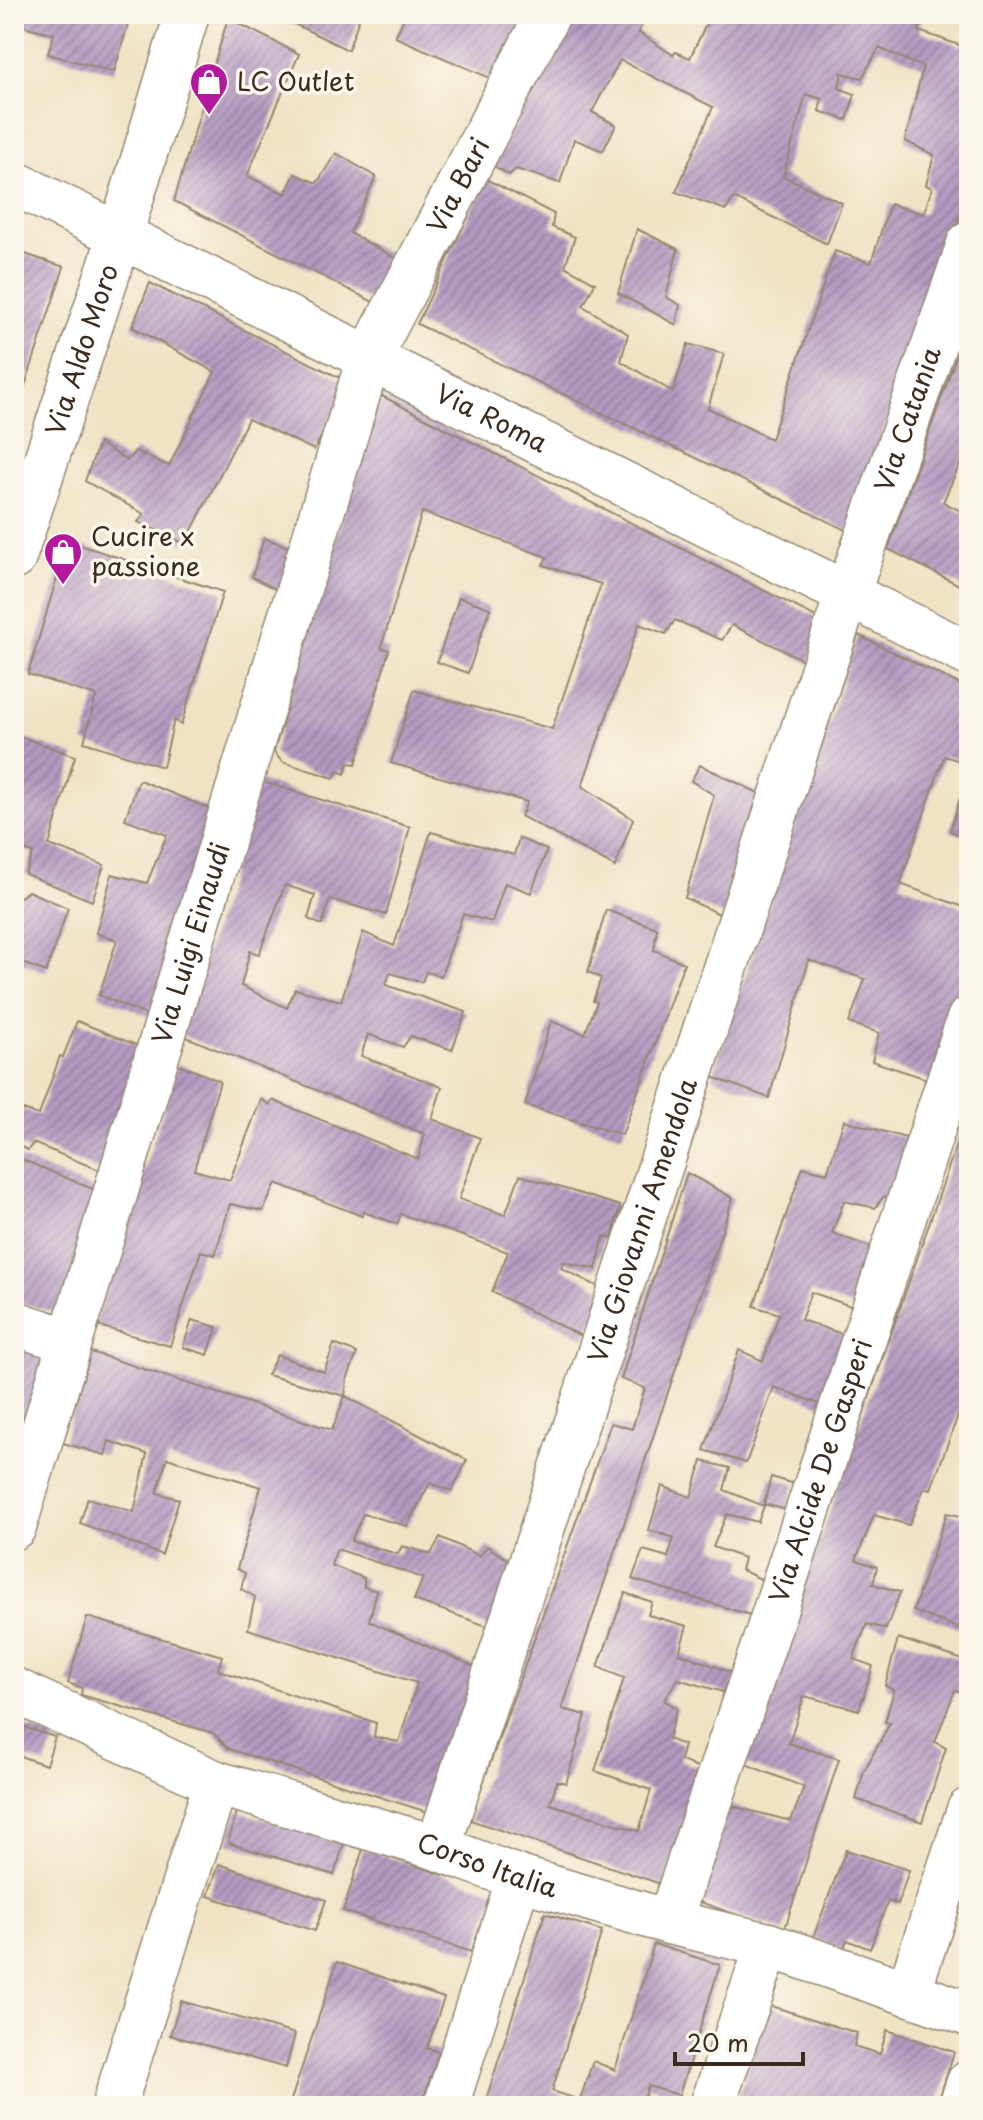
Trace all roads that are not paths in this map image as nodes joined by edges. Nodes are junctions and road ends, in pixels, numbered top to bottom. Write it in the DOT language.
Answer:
graph roads {
  1 [pos="187,14"];
  2 [pos="548,14"];
  3 [pos="14,183"];
  4 [pos="120,236"];
  5 [pos="969,244"];
  6 [pos="369,358"];
  7 [pos="14,557"];
  8 [pos="847,595"];
  9 [pos="969,654"];
  10 [pos="969,1019"];
  11 [pos="14,1323"];
  12 [pos="69,1341"];
  13 [pos="14,1527"];
  14 [pos="14,1690"];
  15 [pos="216,1783"];
  16 [pos="969,1810"];
  17 [pos="438,1848"];
  18 [pos="519,1878"];
  19 [pos="669,1922"];
  20 [pos="768,1945"];
  21 [pos="908,1993"];
  22 [pos="969,2014"];
  23 [pos="969,2082"];
  24 [pos="114,2106"];
  25 [pos="446,2106"];
  26 [pos="712,2106"];
  27 [pos="961,2106"];
  1 -- 4 [label="street, Via Aldo Moro"];
  2 -- 6 [label="street, Via Bari"];
  3 -- 4 [label="street, Via Roma"];
  4 -- 6 [label="street, Via Roma"];
  4 -- 7 [label="street, Via Aldo Moro"];
  5 -- 8 [label="street, Via Catania"];
  6 -- 8 [label="street, Via Roma"];
  6 -- 12 [label="street, Via Luigi Einaudi"];
  8 -- 9 [label="street, Via Roma"];
  8 -- 17 [label="street, Via Giovanni Amendola"];
  10 -- 19 [label="street, Via Alcide De Gasperi"];
  11 -- 12 [label="street"];
  12 -- 13 [label="street, Via Luigi Einaudi"];
  14 -- 15 [label="street, Corso Italia"];
  15 -- 17 [label="street, Corso Italia"];
  15 -- 24 [label="street"];
  16 -- 21 [label="street"];
  17 -- 18 [label="street, Corso Italia"];
  18 -- 19 [label="street, Corso Italia"];
  18 -- 25 [label="street"];
  19 -- 20 [label="street, Corso Italia"];
  20 -- 21 [label="street, Corso Italia"];
  20 -- 26 [label="street"];
  21 -- 22 [label="street, Corso Italia"];
  23 -- 27 [label="street"];
}
